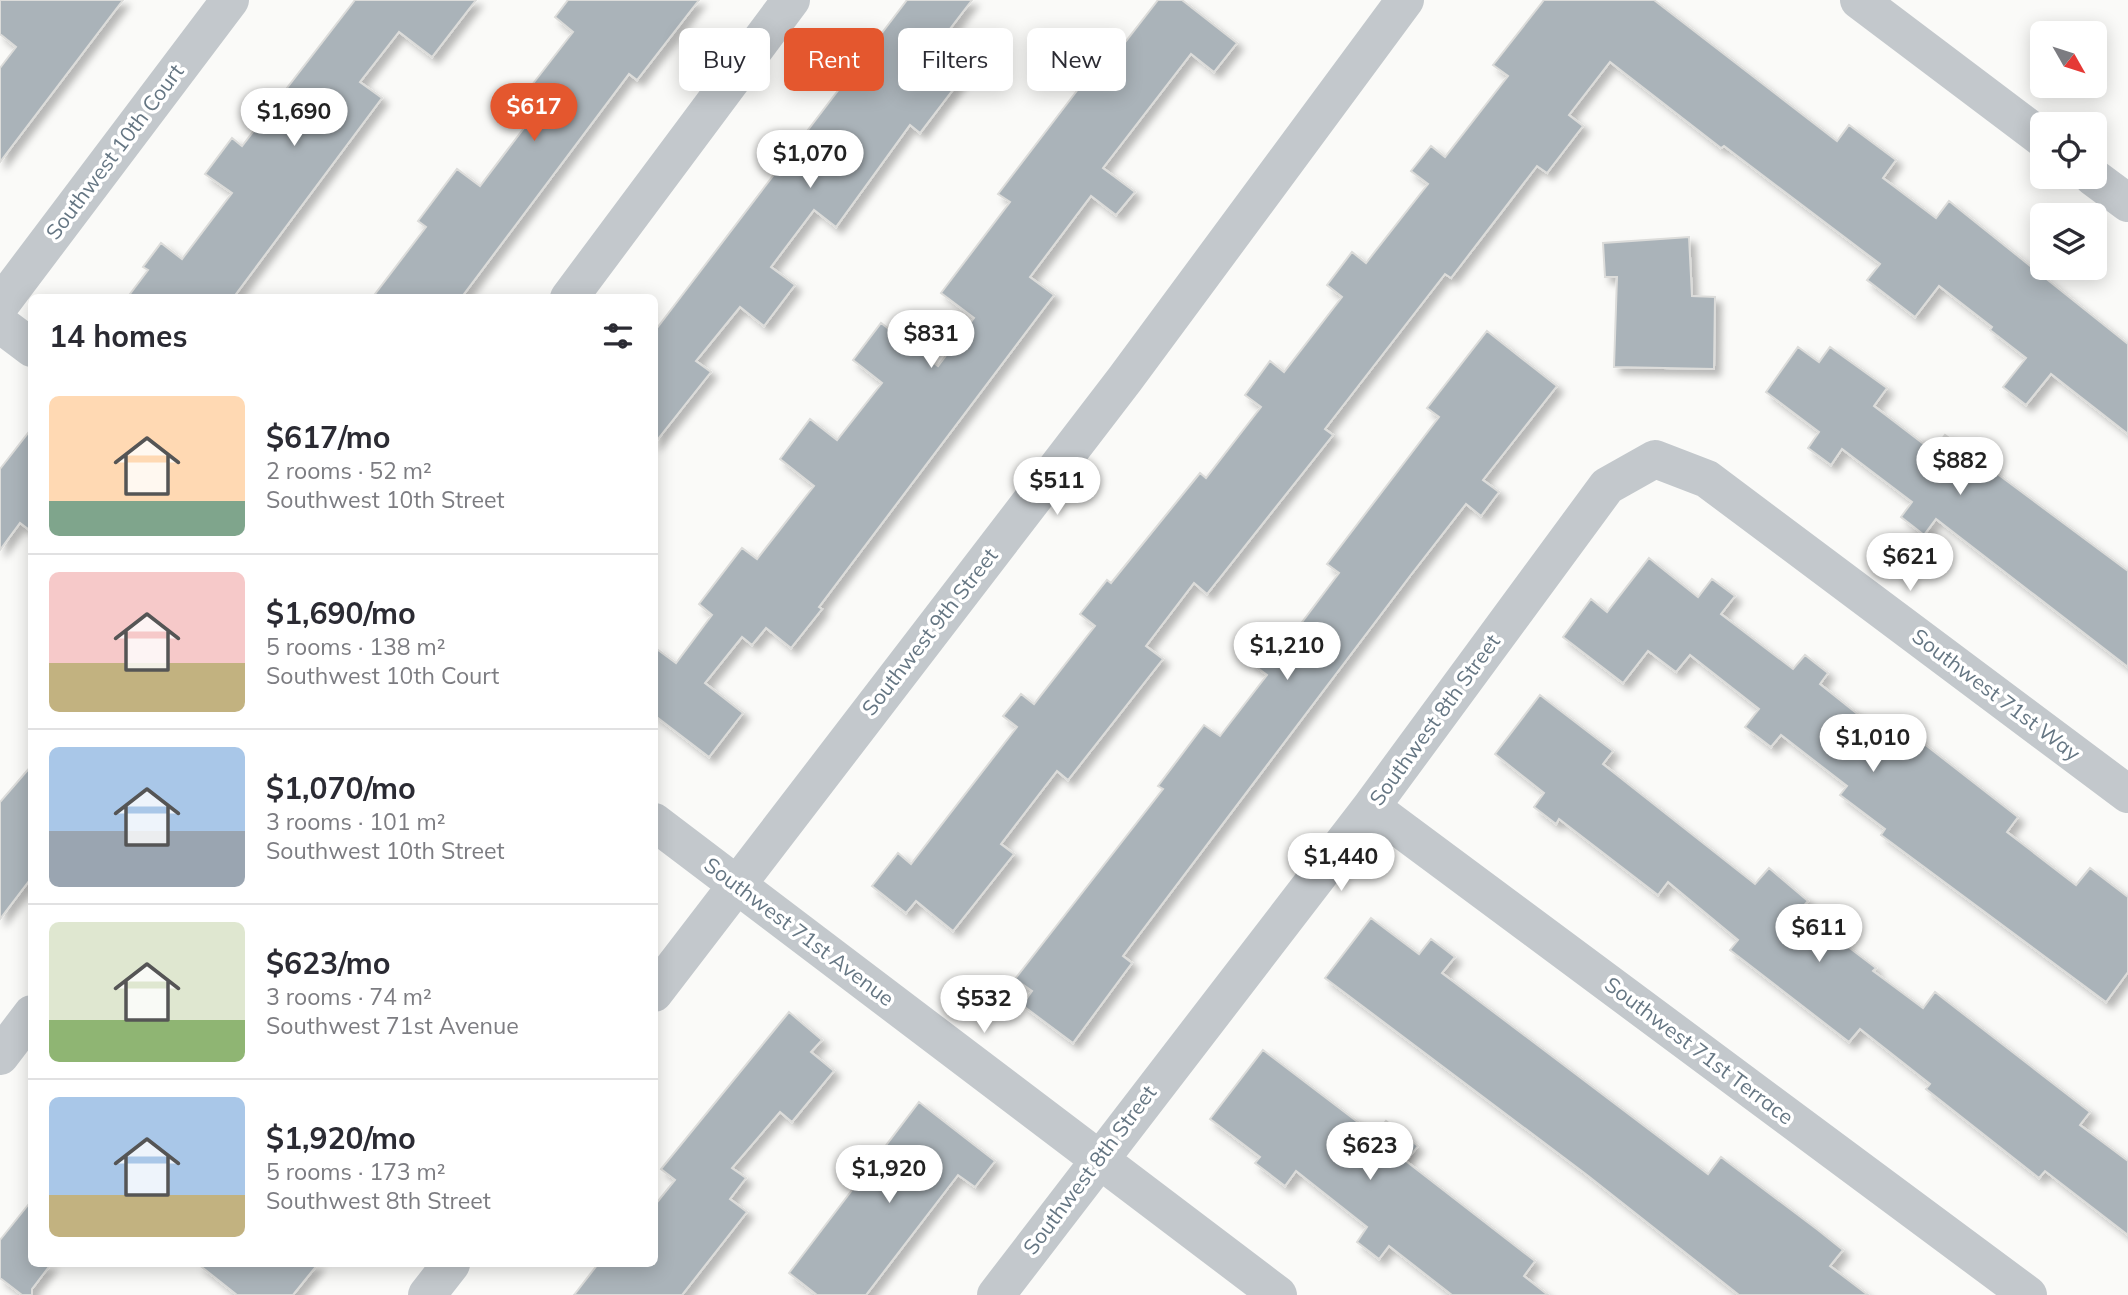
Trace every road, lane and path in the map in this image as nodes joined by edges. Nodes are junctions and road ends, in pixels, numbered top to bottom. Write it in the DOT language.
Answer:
graph roads {
  1 [pos="230,0"];
  2 [pos="791,0"];
  3 [pos="1405,0"];
  4 [pos="1859,0"];
  5 [pos="2030,129"];
  6 [pos="2107,187"];
  7 [pos="2128,203"];
  8 [pos="572,294"];
  9 [pos="0,305"];
  10 [pos="0,324"];
  11 [pos="28,345"];
  12 [pos="1655,459"];
  13 [pos="2128,794"];
  14 [pos="1371,807"];
  15 [pos="658,825"];
  16 [pos="736,884"];
  17 [pos="658,988"];
  18 [pos="28,1019"];
  19 [pos="0,1056"];
  20 [pos="1097,1159"];
  21 [pos="449,1267"];
  22 [pos="428,1295"];
  23 [pos="996,1295"];
  24 [pos="1278,1295"];
  25 [pos="2028,1295"];
  1 -- 9 [label="street, Southwest 10th Court"];
  2 -- 8 [label="street"];
  3 -- 16 [label="street, Southwest 9th Street"];
  4 -- 5 [label="street"];
  6 -- 7 [label="street"];
  10 -- 11 [label="street"];
  12 -- 13 [label="street, Southwest 71st Way"];
  12 -- 14 [label="street, Southwest 8th Street"];
  14 -- 20 [label="street, Southwest 8th Street"];
  14 -- 25 [label="street, Southwest 71st Terrace"];
  15 -- 16 [label="street, Southwest 71st Avenue"];
  16 -- 17 [label="street, Southwest 9th Street"];
  16 -- 20 [label="street, Southwest 71st Avenue"];
  18 -- 19 [label="street"];
  20 -- 23 [label="street, Southwest 8th Street"];
  20 -- 24 [label="street, Southwest 71st Avenue"];
  21 -- 22 [label="street"];
}
